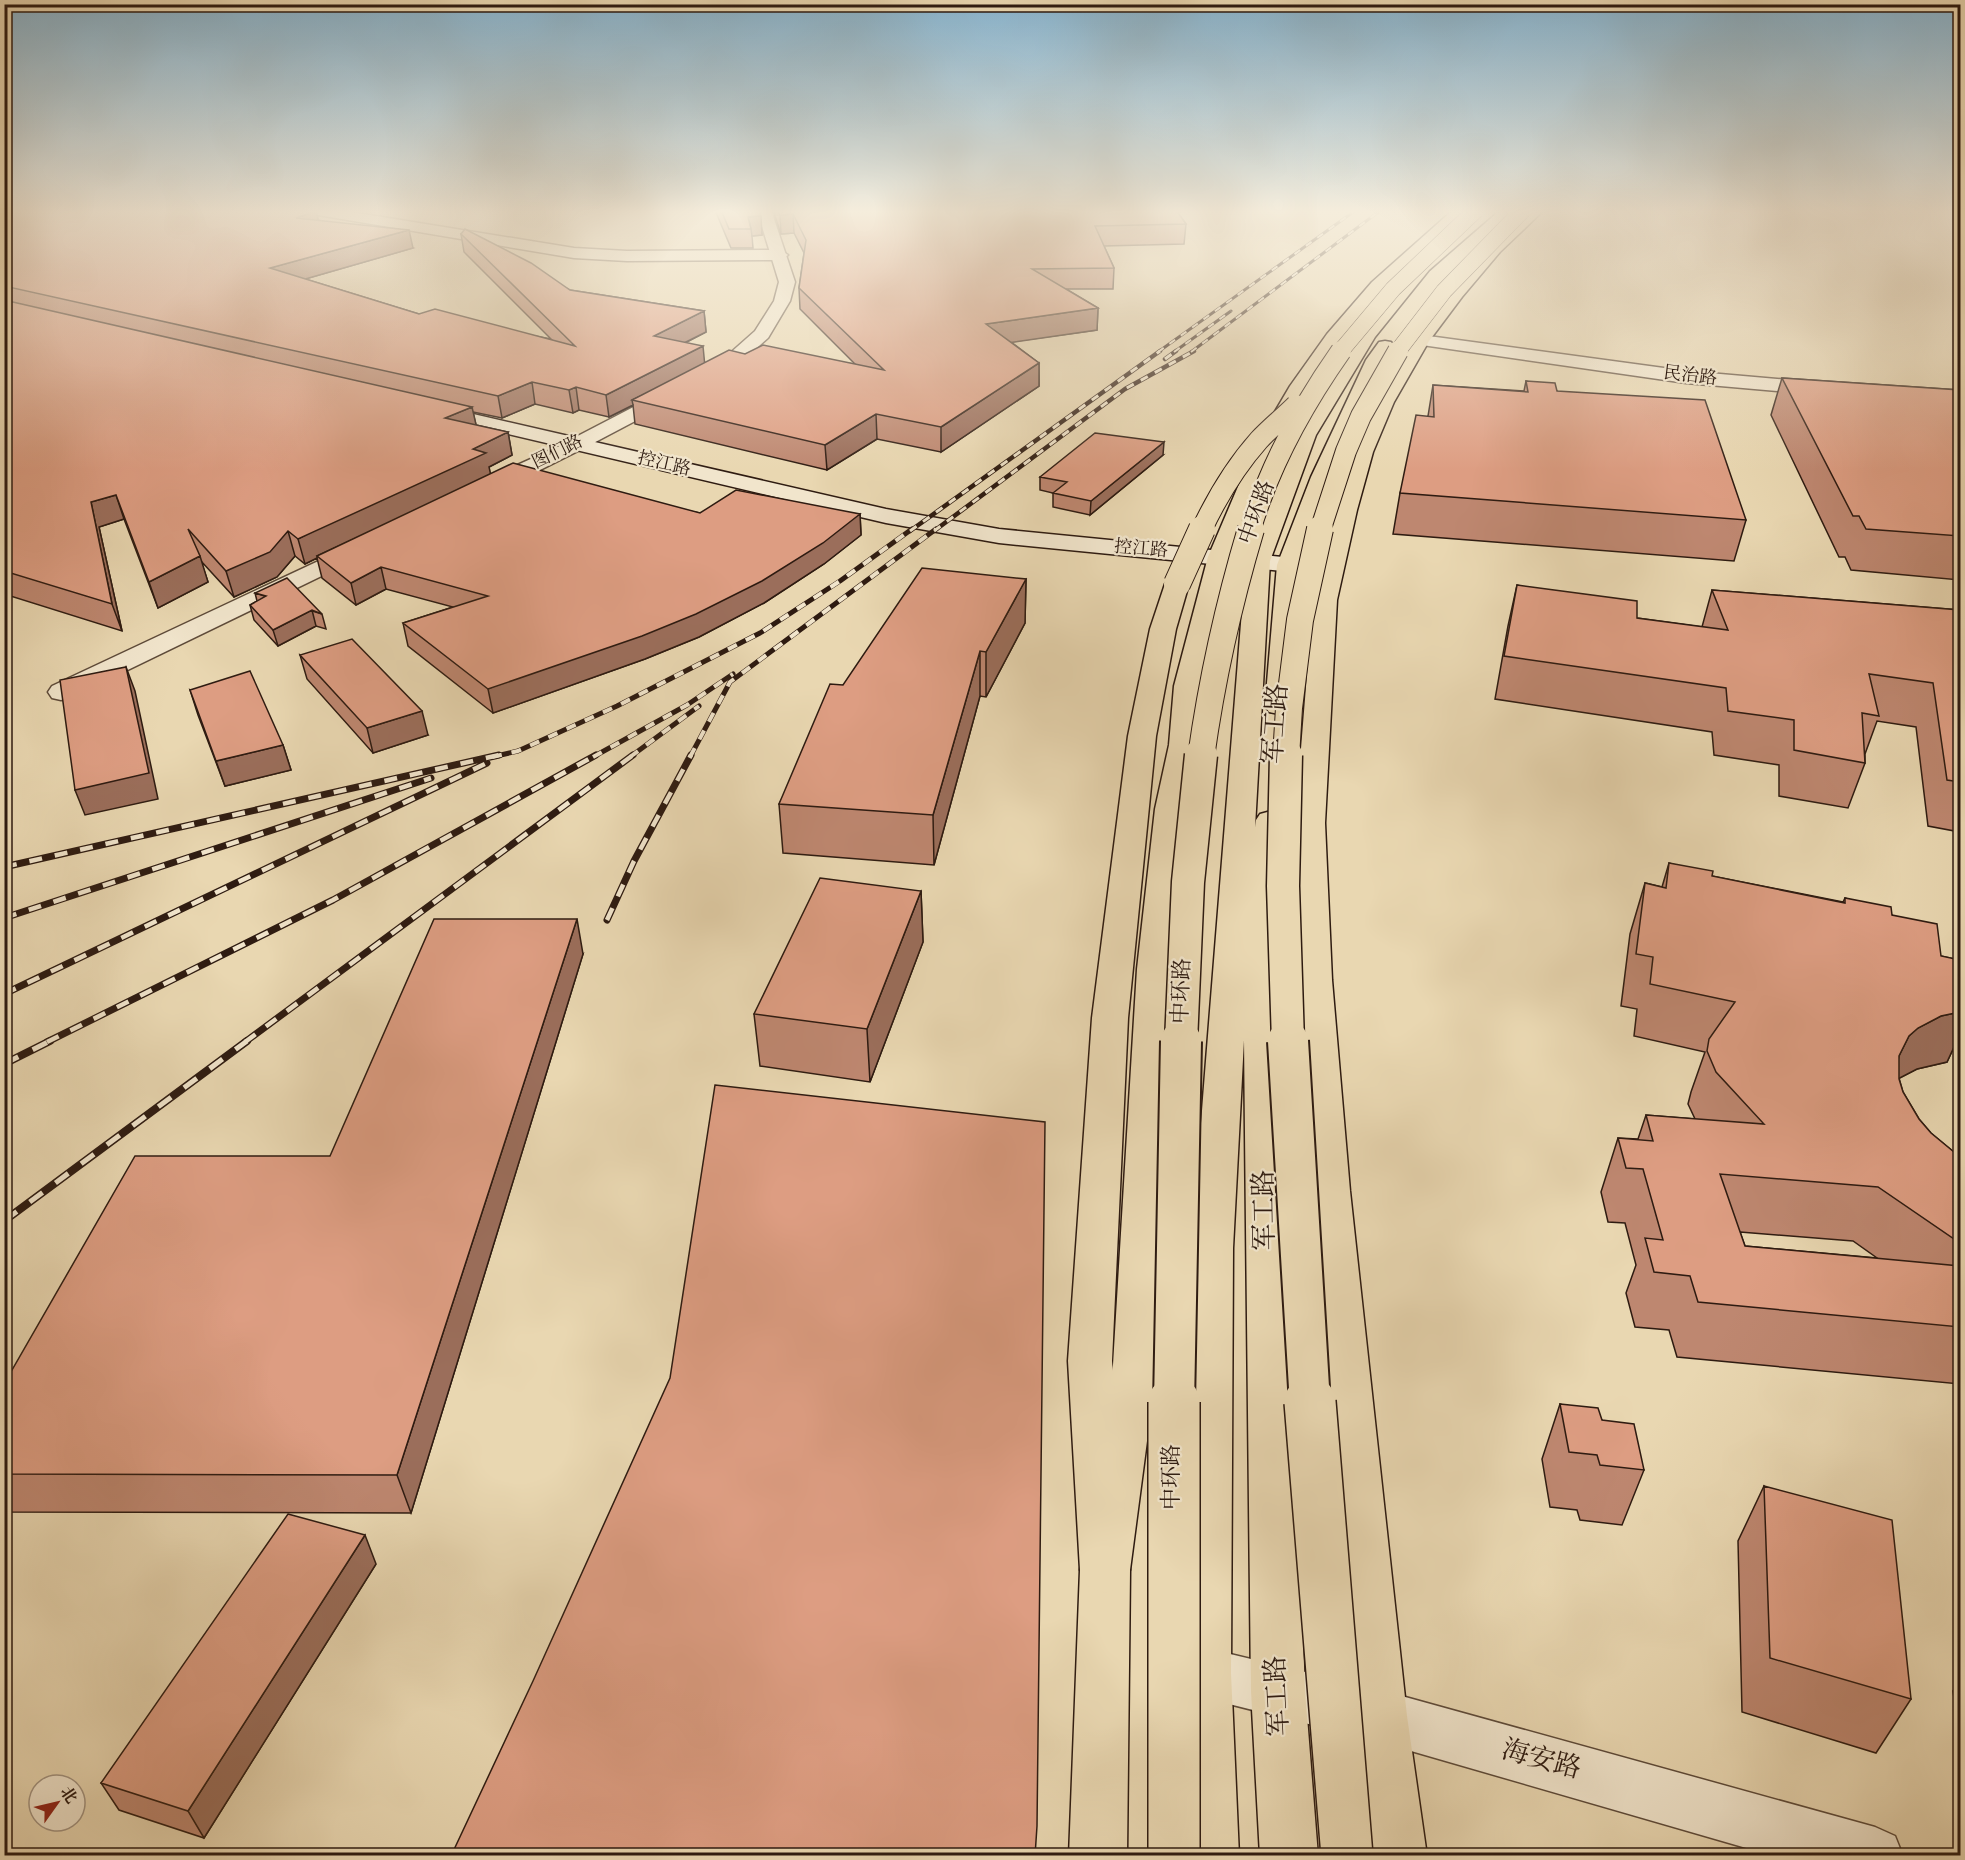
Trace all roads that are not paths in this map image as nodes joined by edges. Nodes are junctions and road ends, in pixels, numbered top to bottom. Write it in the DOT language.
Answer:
graph roads {
  1 [pos="783,297"];
  2 [pos="1368,297"];
  3 [pos="1383,297"];
  4 [pos="1383,297"];
  5 [pos="1400,297"];
  6 [pos="1419,297"];
  7 [pos="1437,297"];
  8 [pos="1455,297"];
  9 [pos="1362,303"];
  10 [pos="1421,340"];
  11 [pos="1315,387"];
  12 [pos="1843,390"];
  13 [pos="417,407"];
  14 [pos="1375,426"];
  15 [pos="1339,440"];
  16 [pos="577,444"];
  17 [pos="470,496"];
  18 [pos="384,537"];
  19 [pos="1220,557"];
  20 [pos="1274,563"];
  21 [pos="1331,569"];
  22 [pos="61,692"];
  23 [pos="1183,745"];
  24 [pos="1257,800"];
  25 [pos="1311,842"];
  26 [pos="1105,1570"];
  27 [pos="1205,1673"];
  28 [pos="1278,1691"];
  29 [pos="1380,1716"];
  30 [pos="1098,1856"];
  31 [pos="1174,1856"];
  32 [pos="1210,1856"];
  33 [pos="1289,1856"];
  34 [pos="1347,1856"];
  35 [pos="1398,1856"];
  36 [pos="1875,1856"];
  1 -- 16 [label="street, 图们路"];
  2 -- 9 [label="main road"];
  3 -- 9 [label="main road"];
  4 -- 11 [label="main road, 中环路, bridge"];
  5 -- 20 [label="main road"];
  6 -- 15 [label="main road"];
  7 -- 34 [label="main road, bridge"];
  8 -- 10 [label="main road, 军工路"];
  9 -- 19 [label="main road"];
  10 -- 12 [label="street, 民治路"];
  10 -- 14 [label="main road, 军工路"];
  11 -- 26 [label="main road, bridge"];
  11 -- 31 [label="main road, 中环路, bridge"];
  13 -- 16 [label="street, 控江路"];
  14 -- 15 [label="main road"];
  14 -- 21 [label="main road, 军工路"];
  15 -- 20 [label="main road"];
  16 -- 17 [label="street, 图们路"];
  16 -- 19 [label="street, 控江路"];
  18 -- 22 [label="street"];
  19 -- 20 [label="street, 控江路"];
  19 -- 23 [label="main road"];
  20 -- 21 [label="street, 控江路"];
  20 -- 24 [label="main road, 军工路"];
  21 -- 25 [label="main road, 军工路"];
  23 -- 24 [label="main road"];
  23 -- 26 [label="main road"];
  24 -- 25 [label="main road"];
  24 -- 27 [label="main road"];
  24 -- 28 [label="main road, 军工路"];
  25 -- 29 [label="main road, 军工路"];
  26 -- 30 [label="main road"];
  27 -- 28 [label="street, 海安路"];
  27 -- 32 [label="main road"];
  28 -- 29 [label="street, 海安路"];
  28 -- 33 [label="main road, 军工路"];
  29 -- 35 [label="main road, 军工路"];
  29 -- 36 [label="street, 海安路"];
}
